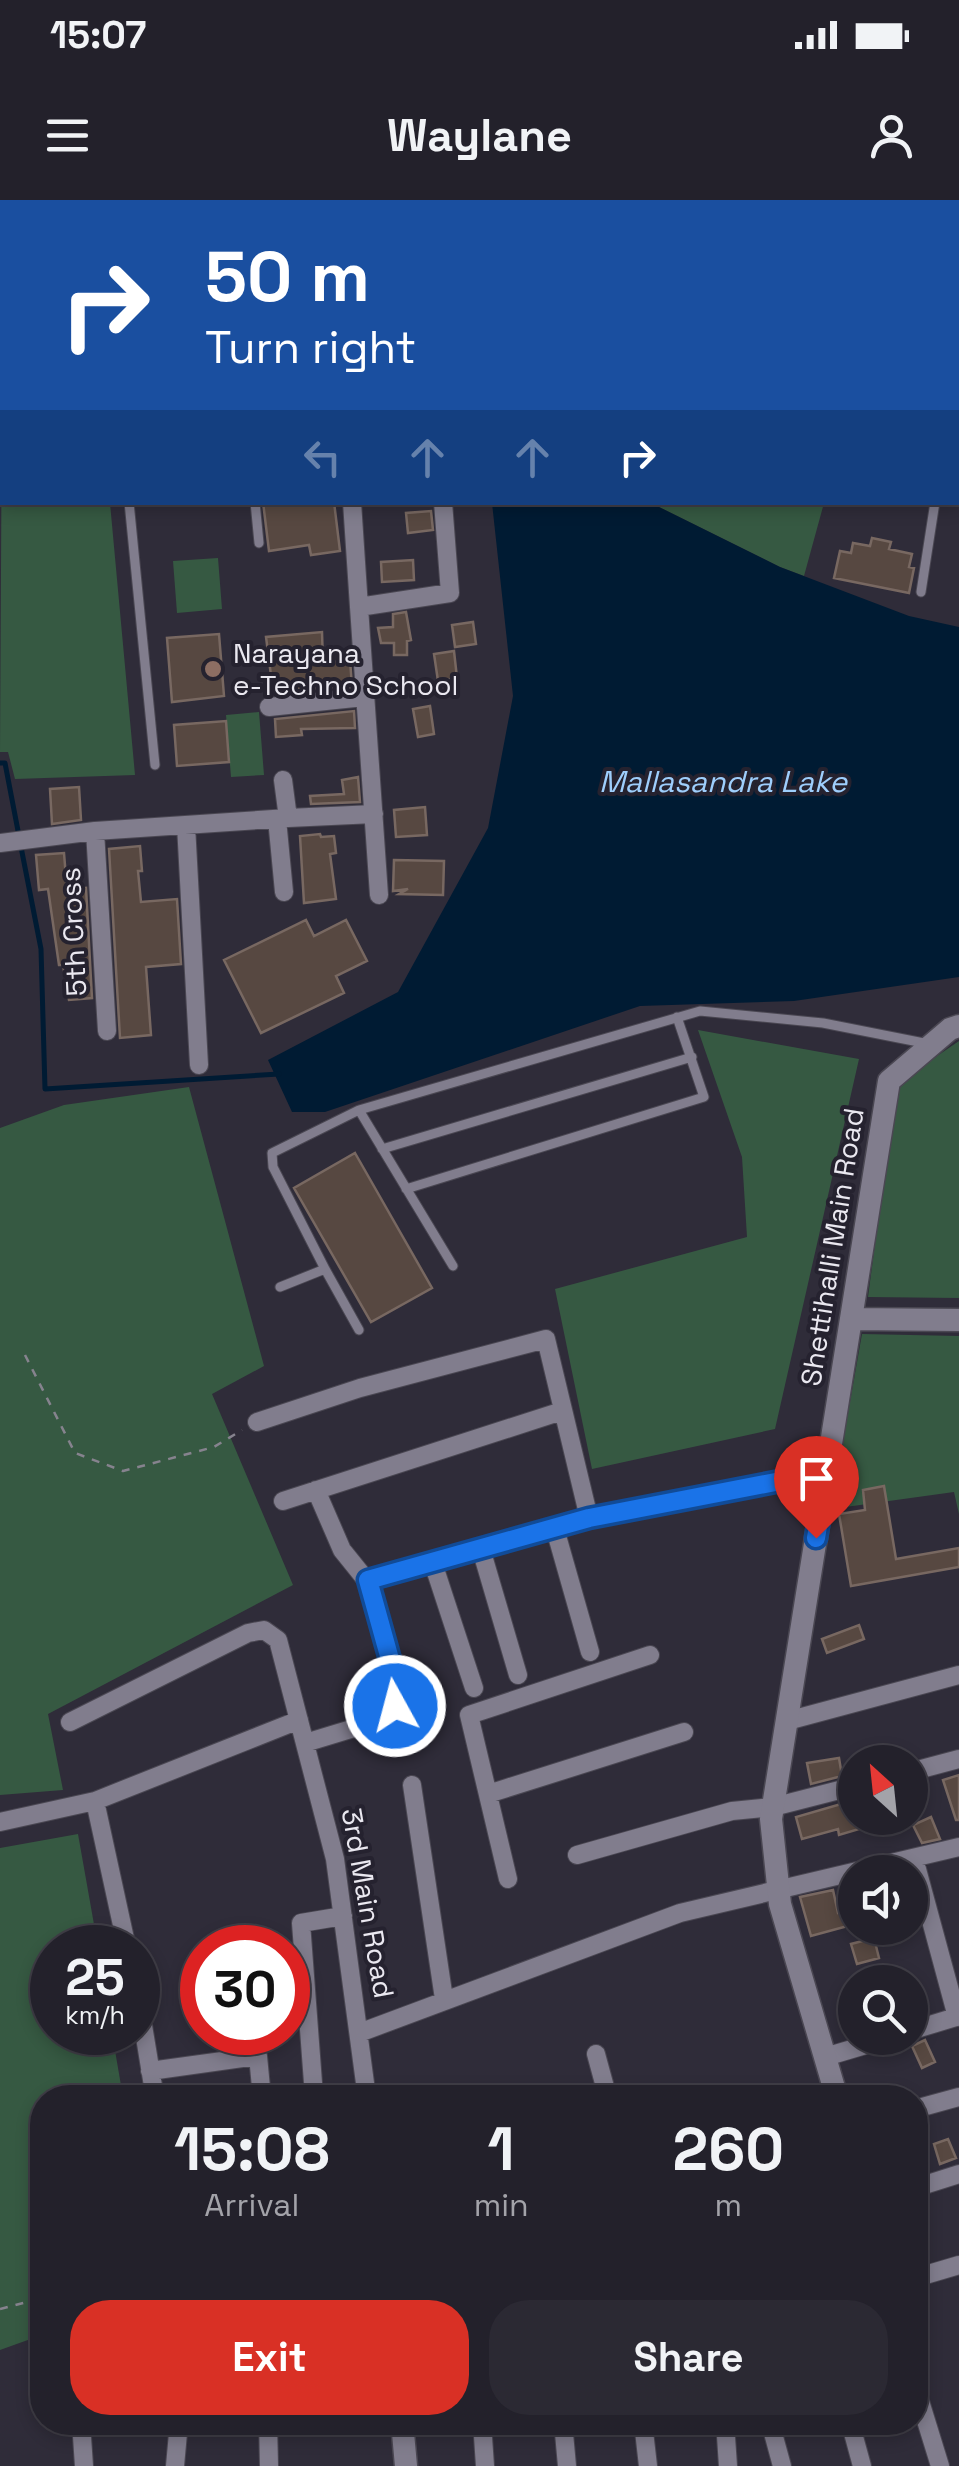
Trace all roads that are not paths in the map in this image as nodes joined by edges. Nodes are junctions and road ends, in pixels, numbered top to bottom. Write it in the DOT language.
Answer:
graph roads {
  1 [pos="129,505"];
  2 [pos="256,505"];
  3 [pos="352,505"];
  4 [pos="443,505"];
  5 [pos="935,505"];
  6 [pos="260,543"];
  7 [pos="921,592"];
  8 [pos="360,607"];
  9 [pos="364,697"];
  10 [pos="269,707"];
  11 [pos="155,765"];
  12 [pos="283,780"];
  13 [pos="374,814"];
  14 [pos="282,818"];
  15 [pos="186,825"];
  16 [pos="95,831"];
  17 [pos="14,841"];
  18 [pos="284,892"];
  19 [pos="379,895"];
  20 [pos="677,1017"];
  21 [pos="959,1026"];
  22 [pos="106,1031"];
  23 [pos="932,1044"];
  24 [pos="692,1057"];
  25 [pos="199,1065"];
  26 [pos="358,1110"];
  27 [pos="382,1149"];
  28 [pos="406,1189"];
  29 [pos="453,1266"];
  30 [pos="325,1268"];
  31 [pos="280,1287"];
  32 [pos="851,1319"];
  33 [pos="959,1320"];
  34 [pos="359,1330"];
  35 [pos="562,1411"];
  36 [pos="257,1422"];
  37 [pos="827,1472"];
  38 [pos="316,1490"];
  39 [pos="283,1501"];
  40 [pos="589,1518"];
  41 [pos="555,1529"];
  42 [pos="481,1549"];
  43 [pos="433,1564"];
  44 [pos="368,1580"];
  45 [pos="590,1652"];
  46 [pos="650,1656"];
  47 [pos="518,1675"];
  48 [pos="959,1676"];
  49 [pos="474,1688"];
  50 [pos="299,1720"];
  51 [pos="787,1721"];
  52 [pos="70,1722"];
  53 [pos="684,1732"];
  54 [pos="305,1743"];
  55 [pos="959,1759"];
  56 [pos="928,1767"];
  57 [pos="412,1785"];
  58 [pos="838,1791"];
  59 [pos="488,1794"];
  60 [pos="96,1800"];
  61 [pos="773,1808"];
  62 [pos="0,1822"];
  63 [pos="959,1847"];
  64 [pos="926,1855"];
  65 [pos="577,1856"];
  66 [pos="838,1874"];
  67 [pos="508,1879"];
  68 [pos="778,1887"];
  69 [pos="928,1909"];
  70 [pos="343,1916"];
  71 [pos="123,1925"];
  72 [pos="444,1999"];
  73 [pos="958,2017"];
  74 [pos="928,2026"];
  75 [pos="359,2033"];
  76 [pos="838,2053"];
  77 [pos="596,2054"];
  78 [pos="147,2055"];
  79 [pos="824,2057"];
  80 [pos="150,2071"];
  81 [pos="152,2085"];
  82 [pos="261,2085"];
  83 [pos="313,2085"];
  84 [pos="366,2085"];
  85 [pos="604,2085"];
  86 [pos="832,2085"];
  87 [pos="959,2097"];
  88 [pos="928,2105"];
  89 [pos="959,2174"];
  90 [pos="928,2184"];
  91 [pos="959,2265"];
  92 [pos="928,2274"];
  93 [pos="928,2427"];
  94 [pos="83,2435"];
  95 [pos="178,2435"];
  96 [pos="268,2435"];
  97 [pos="403,2435"];
  98 [pos="483,2435"];
  99 [pos="564,2435"];
  100 [pos="644,2435"];
  101 [pos="726,2435"];
  102 [pos="774,2435"];
  103 [pos="854,2435"];
  104 [pos="84,2466"];
  105 [pos="176,2466"];
  106 [pos="269,2466"];
  107 [pos="406,2466"];
  108 [pos="484,2466"];
  109 [pos="568,2466"];
  110 [pos="648,2466"];
  111 [pos="728,2466"];
  112 [pos="782,2466"];
  113 [pos="862,2466"];
  114 [pos="940,2466"];
  1 -- 11 [label="lane"];
  2 -- 6 [label="lane"];
  3 -- 8 [label="street"];
  4 -- 8 [label="street"];
  5 -- 7 [label="lane"];
  8 -- 9 [label="street"];
  9 -- 10 [label="street"];
  9 -- 13 [label="street"];
  12 -- 14 [label="street"];
  13 -- 14 [label="street"];
  13 -- 19 [label="street"];
  14 -- 15 [label="street"];
  14 -- 18 [label="street"];
  15 -- 16 [label="street"];
  15 -- 25 [label="street"];
  16 -- 17 [label="street"];
  16 -- 22 [label="street, 5th Cross"];
  20 -- 23 [label="lane"];
  20 -- 24 [label="lane"];
  20 -- 26 [label="lane"];
  21 -- 23 [label="street, Shettihalli Main Road"];
  23 -- 32 [label="street, Shettihalli Main Road"];
  24 -- 27 [label="lane"];
  24 -- 28 [label="lane"];
  26 -- 27 [label="lane"];
  26 -- 30 [label="lane"];
  27 -- 28 [label="lane"];
  28 -- 29 [label="lane"];
  30 -- 31 [label="lane"];
  30 -- 34 [label="lane"];
  32 -- 33 [label="street"];
  32 -- 37 [label="street, Shettihalli Main Road"];
  35 -- 36 [label="street"];
  35 -- 38 [label="street"];
  35 -- 40 [label="street"];
  37 -- 40 [label="street"];
  37 -- 51 [label="street, Shettihalli Main Road"];
  38 -- 39 [label="street"];
  38 -- 44 [label="street"];
  40 -- 41 [label="street"];
  41 -- 42 [label="street"];
  41 -- 45 [label="street"];
  42 -- 43 [label="street"];
  42 -- 47 [label="street"];
  43 -- 44 [label="street"];
  43 -- 49 [label="street"];
  44 -- 54 [label="street"];
  46 -- 59 [label="street"];
  48 -- 51 [label="street"];
  50 -- 52 [label="street, 3rd Main Road"];
  50 -- 54 [label="street, 3rd Main Road"];
  50 -- 60 [label="street"];
  51 -- 61 [label="street, Shettihalli Main Road"];
  53 -- 59 [label="street"];
  54 -- 70 [label="street, 3rd Main Road"];
  55 -- 56 [label="street"];
  57 -- 72 [label="street"];
  58 -- 61 [label="street"];
  59 -- 67 [label="street"];
  60 -- 62 [label="street"];
  60 -- 71 [label="street"];
  61 -- 65 [label="street"];
  61 -- 68 [label="street, Shettihalli Main Road"];
  63 -- 64 [label="street"];
  66 -- 68 [label="street"];
  68 -- 72 [label="street"];
  68 -- 79 [label="street, Shettihalli Main Road"];
  69 -- 73 [label="street"];
  70 -- 75 [label="street, 3rd Main Road"];
  70 -- 83 [label="street"];
  72 -- 75 [label="street"];
  73 -- 74 [label="street"];
  75 -- 84 [label="street, 3rd Main Road"];
  76 -- 79 [label="street"];
  77 -- 85 [label="street"];
  78 -- 80 [label="street"];
  79 -- 86 [label="street, Shettihalli Main Road"];
  80 -- 81 [label="street"];
  80 -- 82 [label="street"];
  87 -- 88 [label="street"];
  89 -- 90 [label="street"];
  91 -- 92 [label="street"];
  93 -- 114 [label="street"];
  94 -- 104 [label="street"];
  95 -- 105 [label="street"];
  96 -- 106 [label="street"];
  97 -- 107 [label="street"];
  98 -- 108 [label="street"];
  99 -- 109 [label="street"];
  100 -- 110 [label="street"];
  101 -- 111 [label="street"];
  102 -- 112 [label="street"];
  103 -- 113 [label="street"];
}
